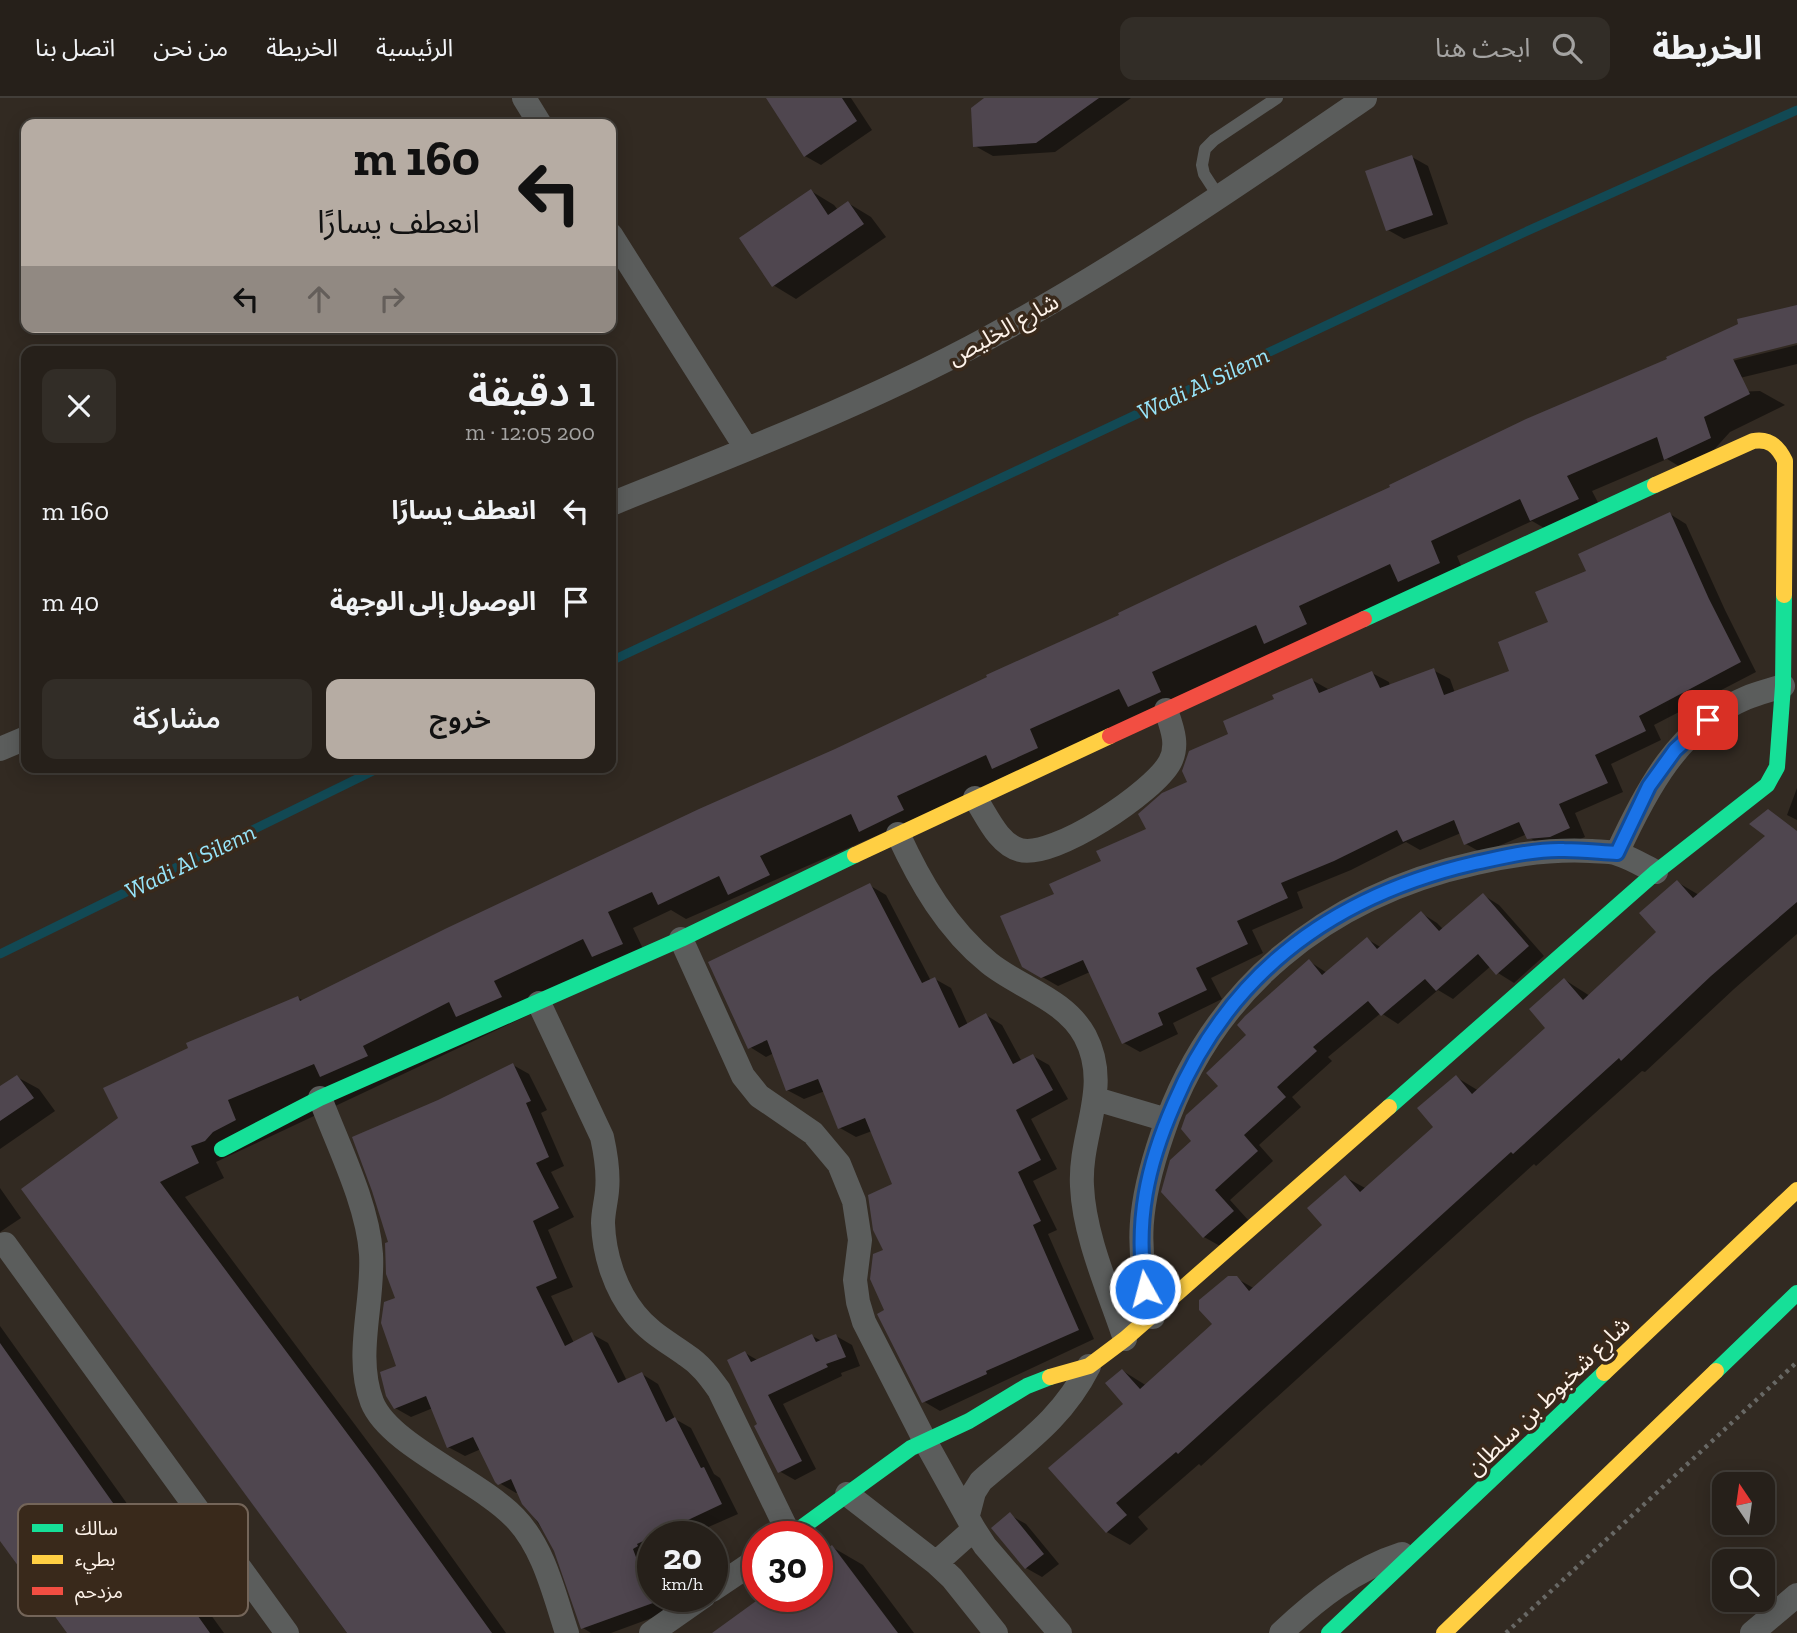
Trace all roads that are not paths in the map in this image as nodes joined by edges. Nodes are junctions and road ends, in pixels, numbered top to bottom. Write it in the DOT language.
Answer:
graph roads {
  1 [pos="524,98"];
  2 [pos="1277,98"];
  3 [pos="1365,98"];
  4 [pos="537,119"];
  5 [pos="1219,197"];
  6 [pos="616,243"];
  7 [pos="746,448"];
  8 [pos="616,502"];
  9 [pos="1783,686"];
  10 [pos="1166,710"];
  11 [pos="21,740"];
  12 [pos="0,749"];
  13 [pos="975,798"];
  14 [pos="898,834"];
  15 [pos="1617,853"];
  16 [pos="1656,872"];
  17 [pos="681,939"];
  18 [pos="539,1003"];
  19 [pos="320,1098"];
  20 [pos="1096,1099"];
  21 [pos="1167,1120"];
  22 [pos="222,1149"];
  23 [pos="1797,1190"];
  24 [pos="5,1244"];
  25 [pos="1797,1293"];
  26 [pos="1153,1317"];
  27 [pos="1125,1339"];
  28 [pos="1089,1366"];
  29 [pos="1732,1378"];
  30 [pos="1673,1415"];
  31 [pos="925,1441"];
  32 [pos="847,1494"];
  33 [pos="194,1504"];
  34 [pos="783,1521"];
  35 [pos="810,1521"];
  36 [pos="971,1522"];
  37 [pos="1420,1548"];
  38 [pos="936,1563"];
  39 [pos="248,1578"];
  40 [pos="1797,1595"];
  41 [pos="681,1612"];
  42 [pos="288,1633"];
  43 [pos="567,1633"];
  44 [pos="651,1633"];
  45 [pos="996,1633"];
  46 [pos="1060,1633"];
  47 [pos="1281,1633"];
  48 [pos="1329,1633"];
  49 [pos="1444,1633"];
  50 [pos="1752,1633"];
  1 -- 4 [label="street"];
  2 -- 5 [label="lane"];
  3 -- 5 [label="street, شارع الخليص"];
  5 -- 7 [label="street, شارع الخليص"];
  6 -- 7 [label="street"];
  7 -- 8 [label="street, شارع الخليص"];
  9 -- 10 [label="street"];
  9 -- 15 [label="street"];
  9 -- 16 [label="street"];
  10 -- 13 [label="street"];
  10 -- 13 [label="street"];
  11 -- 12 [label="street"];
  13 -- 14 [label="street"];
  14 -- 17 [label="street"];
  14 -- 20 [label="street"];
  15 -- 16 [label="street"];
  15 -- 21 [label="street"];
  16 -- 26 [label="street"];
  17 -- 18 [label="street"];
  17 -- 31 [label="street"];
  18 -- 19 [label="street"];
  18 -- 34 [label="street"];
  19 -- 22 [label="street"];
  19 -- 43 [label="street"];
  20 -- 21 [label="street"];
  20 -- 27 [label="street"];
  21 -- 26 [label="street"];
  23 -- 37 [label="street, شارع شخبوط بن سلطان"];
  24 -- 33 [label="street"];
  25 -- 30 [label="street"];
  26 -- 27 [label="street"];
  27 -- 28 [label="street"];
  28 -- 31 [label="street"];
  28 -- 36 [label="street"];
  29 -- 30 [label="street"];
  30 -- 49 [label="street"];
  31 -- 32 [label="street"];
  31 -- 36 [label="street"];
  32 -- 35 [label="street"];
  32 -- 38 [label="street"];
  36 -- 38 [label="street"];
  36 -- 46 [label="street"];
  37 -- 47 [label="street"];
  37 -- 48 [label="street, شارع شخبوط بن سلطان"];
  38 -- 45 [label="street"];
  39 -- 42 [label="street"];
  40 -- 50 [label="street"];
  41 -- 44 [label="street"];
}
